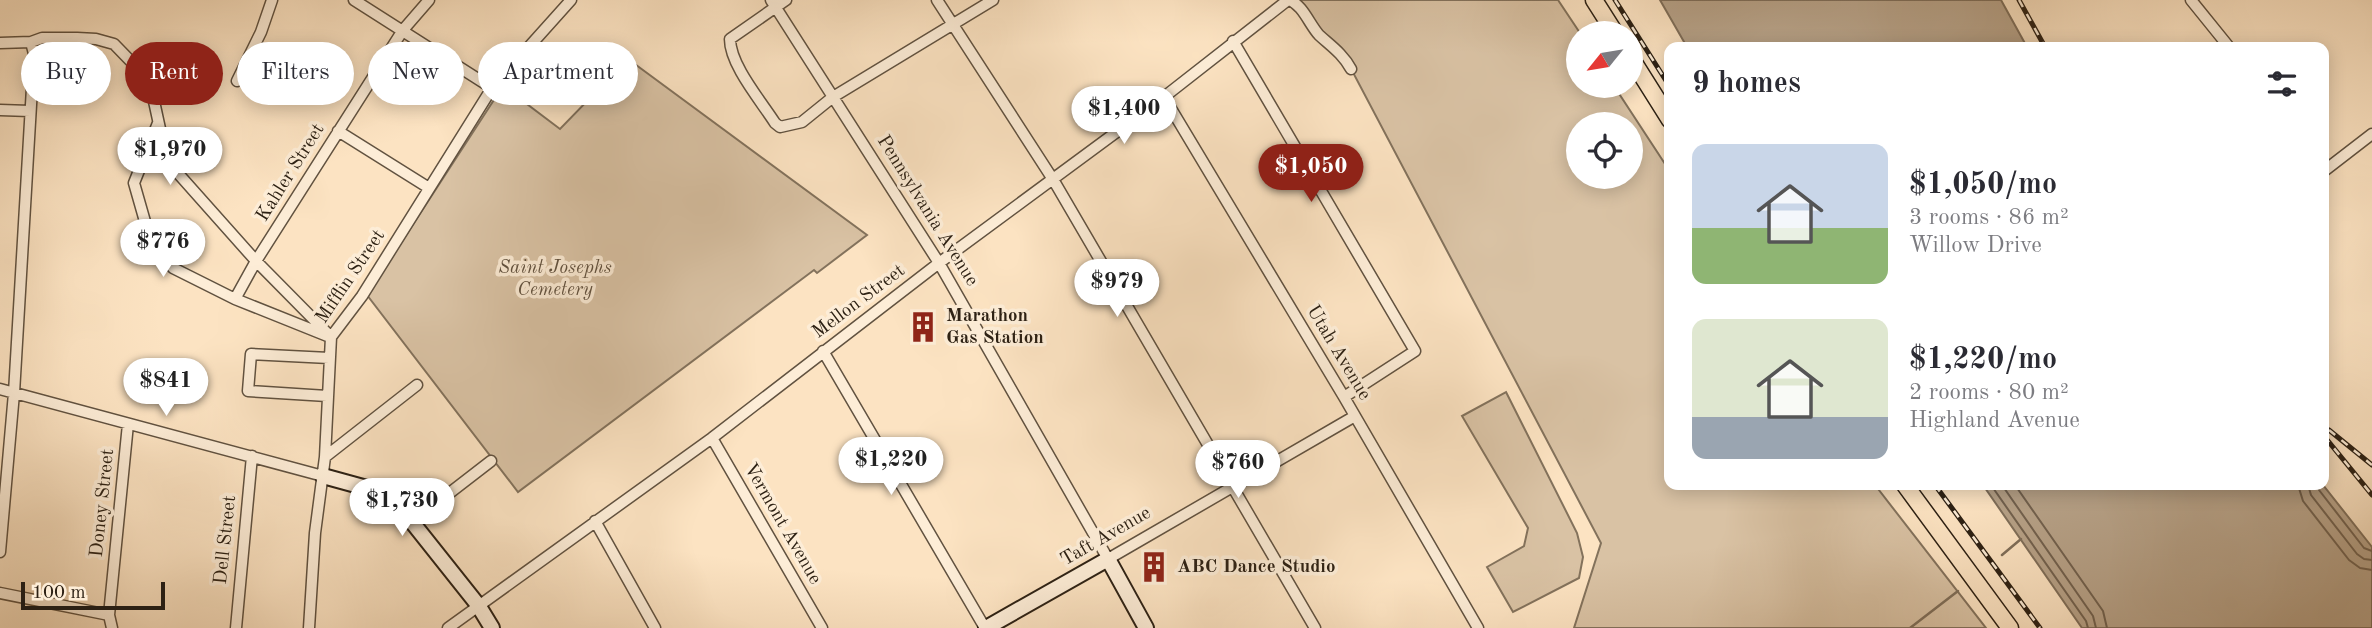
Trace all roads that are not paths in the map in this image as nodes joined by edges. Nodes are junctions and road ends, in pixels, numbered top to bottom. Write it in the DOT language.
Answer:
graph roads {
  1 [pos="272,0"];
  2 [pos="354,0"];
  3 [pos="429,0"];
  4 [pos="570,0"];
  5 [pos="786,0"];
  6 [pos="937,0"];
  7 [pos="993,0"];
  8 [pos="1288,0"];
  9 [pos="1594,0"];
  10 [pos="2191,0"];
  11 [pos="773,3"];
  12 [pos="1607,21"];
  13 [pos="953,26"];
  14 [pos="402,30"];
  15 [pos="1233,41"];
  16 [pos="33,42"];
  17 [pos="107,42"];
  18 [pos="256,42"];
  19 [pos="533,42"];
  20 [pos="2225,42"];
  21 [pos="0,43"];
  22 [pos="21,43"];
  23 [pos="111,43"];
  24 [pos="1351,69"];
  25 [pos="1643,77"];
  26 [pos="478,80"];
  27 [pos="833,97"];
  28 [pos="1164,97"];
  29 [pos="30,105"];
  30 [pos="482,105"];
  31 [pos="0,110"];
  32 [pos="1664,110"];
  33 [pos="30,111"];
  34 [pos="158,122"];
  35 [pos="338,131"];
  36 [pos="2372,134"];
  37 [pos="2329,166"];
  38 [pos="1054,181"];
  39 [pos="429,188"];
  40 [pos="256,261"];
  41 [pos="939,263"];
  42 [pos="235,299"];
  43 [pos="331,337"];
  44 [pos="823,351"];
  45 [pos="329,358"];
  46 [pos="417,385"];
  47 [pos="0,388"];
  48 [pos="14,393"];
  49 [pos="327,396"];
  50 [pos="1344,397"];
  51 [pos="1355,416"];
  52 [pos="128,424"];
  53 [pos="712,438"];
  54 [pos="252,456"];
  55 [pos="325,457"];
  56 [pos="491,461"];
  57 [pos="323,476"];
  58 [pos="1232,485"];
  59 [pos="1909,490"];
  60 [pos="412,522"];
  61 [pos="595,522"];
  62 [pos="0,552"];
  63 [pos="1108,559"];
  64 [pos="0,593"];
  65 [pos="478,604"];
  66 [pos="109,615"];
  67 [pos="112,628"];
  68 [pos="236,628"];
  69 [pos="309,628"];
  70 [pos="448,628"];
  71 [pos="492,628"];
  72 [pos="655,628"];
  73 [pos="822,628"];
  74 [pos="986,628"];
  75 [pos="1146,628"];
  76 [pos="1315,628"];
  77 [pos="1478,628"];
  78 [pos="2010,628"];
  1 -- 18 [label="street"];
  2 -- 14 [label="street"];
  3 -- 14 [label="street, Kahler Street"];
  4 -- 19 [label="street, Mifflin Street"];
  5 -- 11 [label="street"];
  6 -- 13 [label="street"];
  7 -- 13 [label="street"];
  8 -- 15 [label="street, Mellon Street"];
  8 -- 24 [label="street, Mellon Street"];
  9 -- 12 [label="main road"];
  10 -- 20 [label="street"];
  11 -- 27 [label="street, Pennsylvania Avenue"];
  11 -- 27 [label="street"];
  13 -- 27 [label="street"];
  13 -- 38 [label="street"];
  14 -- 26 [label="street"];
  14 -- 35 [label="street, Kahler Street"];
  15 -- 28 [label="street, Mellon Street"];
  15 -- 50 [label="street"];
  16 -- 17 [label="street"];
  21 -- 22 [label="street"];
  23 -- 34 [label="street"];
  25 -- 32 [label="main road"];
  27 -- 41 [label="street, Pennsylvania Avenue"];
  28 -- 38 [label="street, Mellon Street"];
  28 -- 50 [label="street, Utah Avenue"];
  29 -- 33 [label="street"];
  30 -- 39 [label="street, Mifflin Street"];
  31 -- 33 [label="street"];
  33 -- 48 [label="street"];
  34 -- 40 [label="street"];
  34 -- 42 [label="street"];
  35 -- 39 [label="street"];
  35 -- 40 [label="street, Kahler Street"];
  36 -- 37 [label="street"];
  38 -- 41 [label="street, Mellon Street"];
  38 -- 58 [label="street"];
  39 -- 43 [label="street, Mifflin Street"];
  40 -- 42 [label="street, Kahler Street"];
  40 -- 43 [label="street"];
  41 -- 44 [label="street, Mellon Street"];
  41 -- 63 [label="street, Pennsylvania Avenue"];
  42 -- 43 [label="street"];
  43 -- 45 [label="street, Mifflin Street"];
  44 -- 53 [label="street, Mellon Street"];
  44 -- 74 [label="street"];
  45 -- 49 [label="street, Mifflin Street"];
  45 -- 49 [label="street"];
  46 -- 55 [label="street"];
  47 -- 48 [label="street"];
  48 -- 52 [label="street"];
  48 -- 62 [label="street"];
  49 -- 55 [label="street, Mifflin Street"];
  50 -- 51 [label="street, Utah Avenue"];
  51 -- 58 [label="street, Taft Avenue"];
  51 -- 77 [label="street, Utah Avenue"];
  52 -- 54 [label="street"];
  52 -- 66 [label="street, Doney Street"];
  53 -- 61 [label="street, Mellon Street"];
  53 -- 73 [label="street, Vermont Avenue"];
  54 -- 57 [label="street"];
  54 -- 68 [label="street, Dell Street"];
  55 -- 57 [label="street, Mifflin Street"];
  56 -- 60 [label="street"];
  57 -- 60 [label="street"];
  57 -- 69 [label="street, Mifflin Street"];
  58 -- 63 [label="street, Taft Avenue"];
  58 -- 76 [label="street"];
  59 -- 78 [label="main road"];
  60 -- 65 [label="street"];
  61 -- 65 [label="street, Mellon Street"];
  61 -- 72 [label="street"];
  63 -- 74 [label="street, Taft Avenue"];
  63 -- 75 [label="street, Pennsylvania Avenue"];
  64 -- 66 [label="street"];
  65 -- 70 [label="street, Mellon Street"];
  65 -- 71 [label="street"];
  66 -- 67 [label="street, Doney Street"];
}
